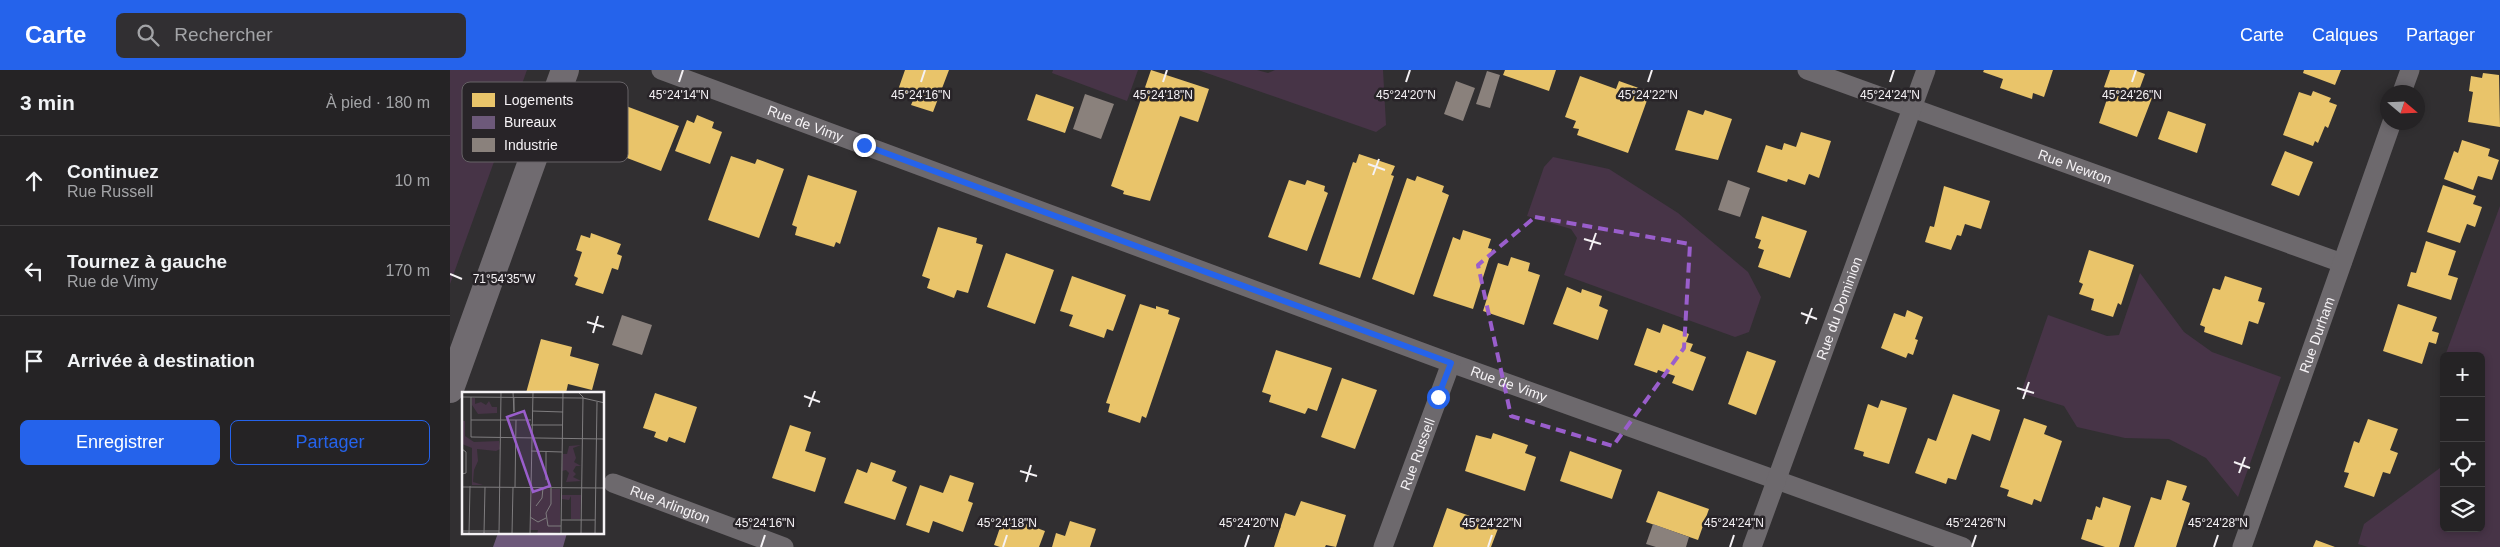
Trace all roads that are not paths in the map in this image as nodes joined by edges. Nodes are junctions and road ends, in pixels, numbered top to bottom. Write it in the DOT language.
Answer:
graph roads {
  1 [pos="565,70"];
  2 [pos="661,70"];
  3 [pos="1807,70"];
  4 [pos="1926,70"];
  5 [pos="2410,70"];
  6 [pos="561,82"];
  7 [pos="2405,85"];
  8 [pos="1912,108"];
  9 [pos="2389,130"];
  10 [pos="532,162"];
  11 [pos="2342,262"];
  12 [pos="1451,363"];
  13 [pos="450,388"];
  14 [pos="1776,480"];
  15 [pos="613,483"];
  16 [pos="784,547"];
  17 [pos="1383,547"];
  18 [pos="1752,547"];
  19 [pos="1963,547"];
  20 [pos="2242,547"];
  1 -- 6 [label="main road"];
  2 -- 12 [label="street, Rue de Vimy"];
  3 -- 8 [label="street, Rue Newton"];
  4 -- 8 [label="street, Rue du Dominion"];
  5 -- 7 [label="street"];
  8 -- 11 [label="street, Rue Newton"];
  8 -- 14 [label="street, Rue du Dominion"];
  9 -- 11 [label="street, Rue Durham"];
  10 -- 13 [label="main road"];
  11 -- 20 [label="street, Rue Durham"];
  12 -- 14 [label="street, Rue de Vimy"];
  12 -- 17 [label="street, Rue Russell"];
  14 -- 18 [label="street, Rue du Dominion"];
  14 -- 19 [label="street, Rue de Vimy"];
  15 -- 16 [label="street, Rue Arlington"];
}
